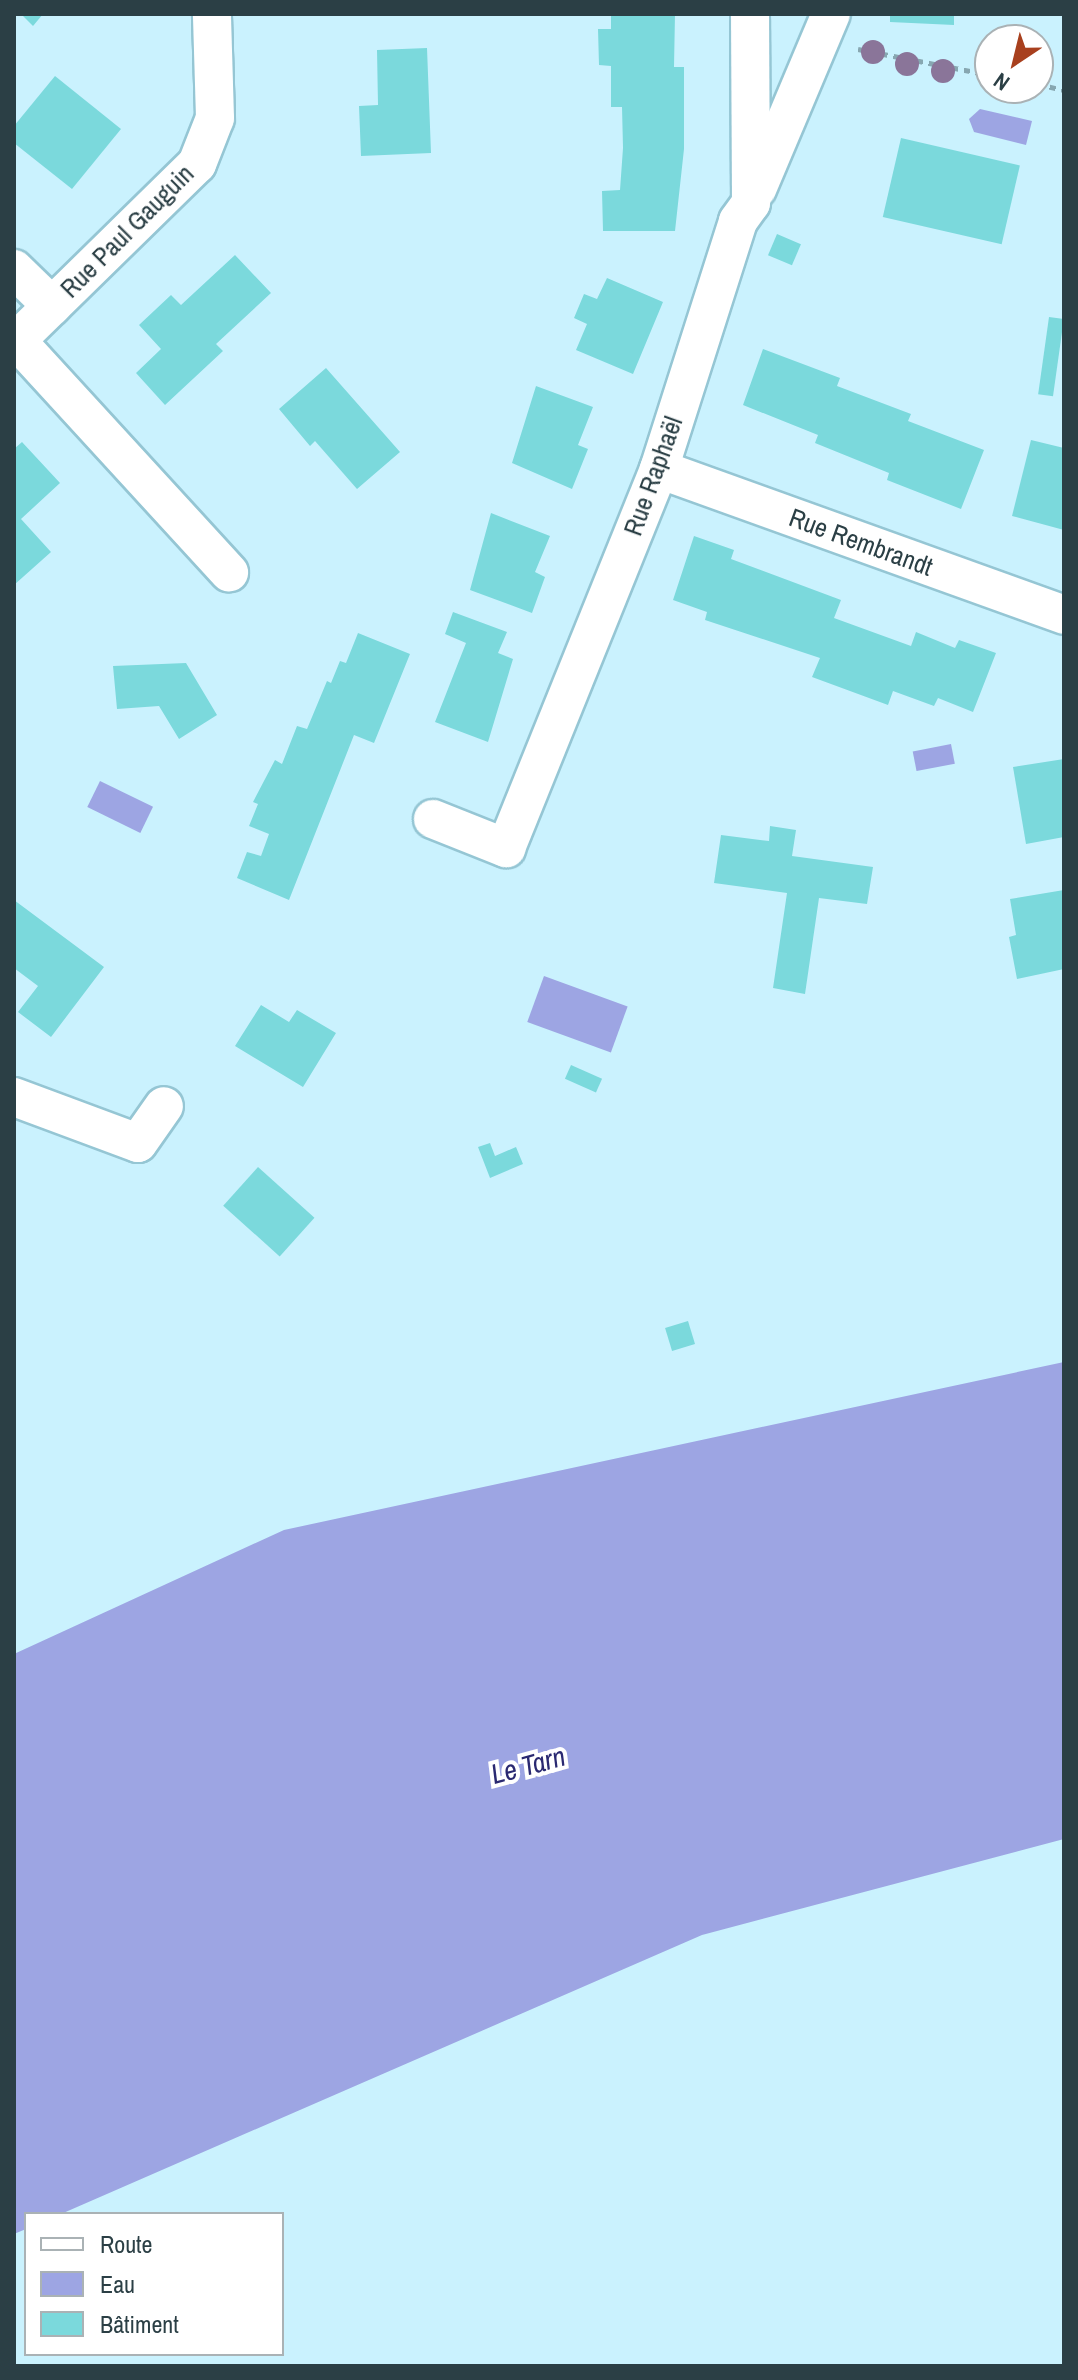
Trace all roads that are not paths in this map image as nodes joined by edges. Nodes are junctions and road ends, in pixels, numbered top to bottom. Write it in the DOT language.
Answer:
graph roads {
  1 [pos="212,14"];
  2 [pos="750,14"];
  3 [pos="826,28"];
  4 [pos="751,203"];
  5 [pos="14,269"];
  6 [pos="52,306"];
  7 [pos="15,342"];
  8 [pos="659,469"];
  9 [pos="229,572"];
  10 [pos="1064,615"];
  11 [pos="433,819"];
  12 [pos="14,1097"];
  13 [pos="164,1106"];
  1 -- 6 [label="street, Rue Paul Gauguin"];
  2 -- 4 [label="street, Rue Raphaël"];
  3 -- 4 [label="street"];
  4 -- 8 [label="street, Rue Raphaël"];
  5 -- 6 [label="street, Rue Paul Gauguin"];
  6 -- 7 [label="street, Rue Paul Gauguin"];
  7 -- 9 [label="street, Rue Paul Gauguin"];
  8 -- 10 [label="street, Rue Rembrandt"];
  8 -- 11 [label="street, Rue Raphaël"];
  12 -- 13 [label="street"];
}
